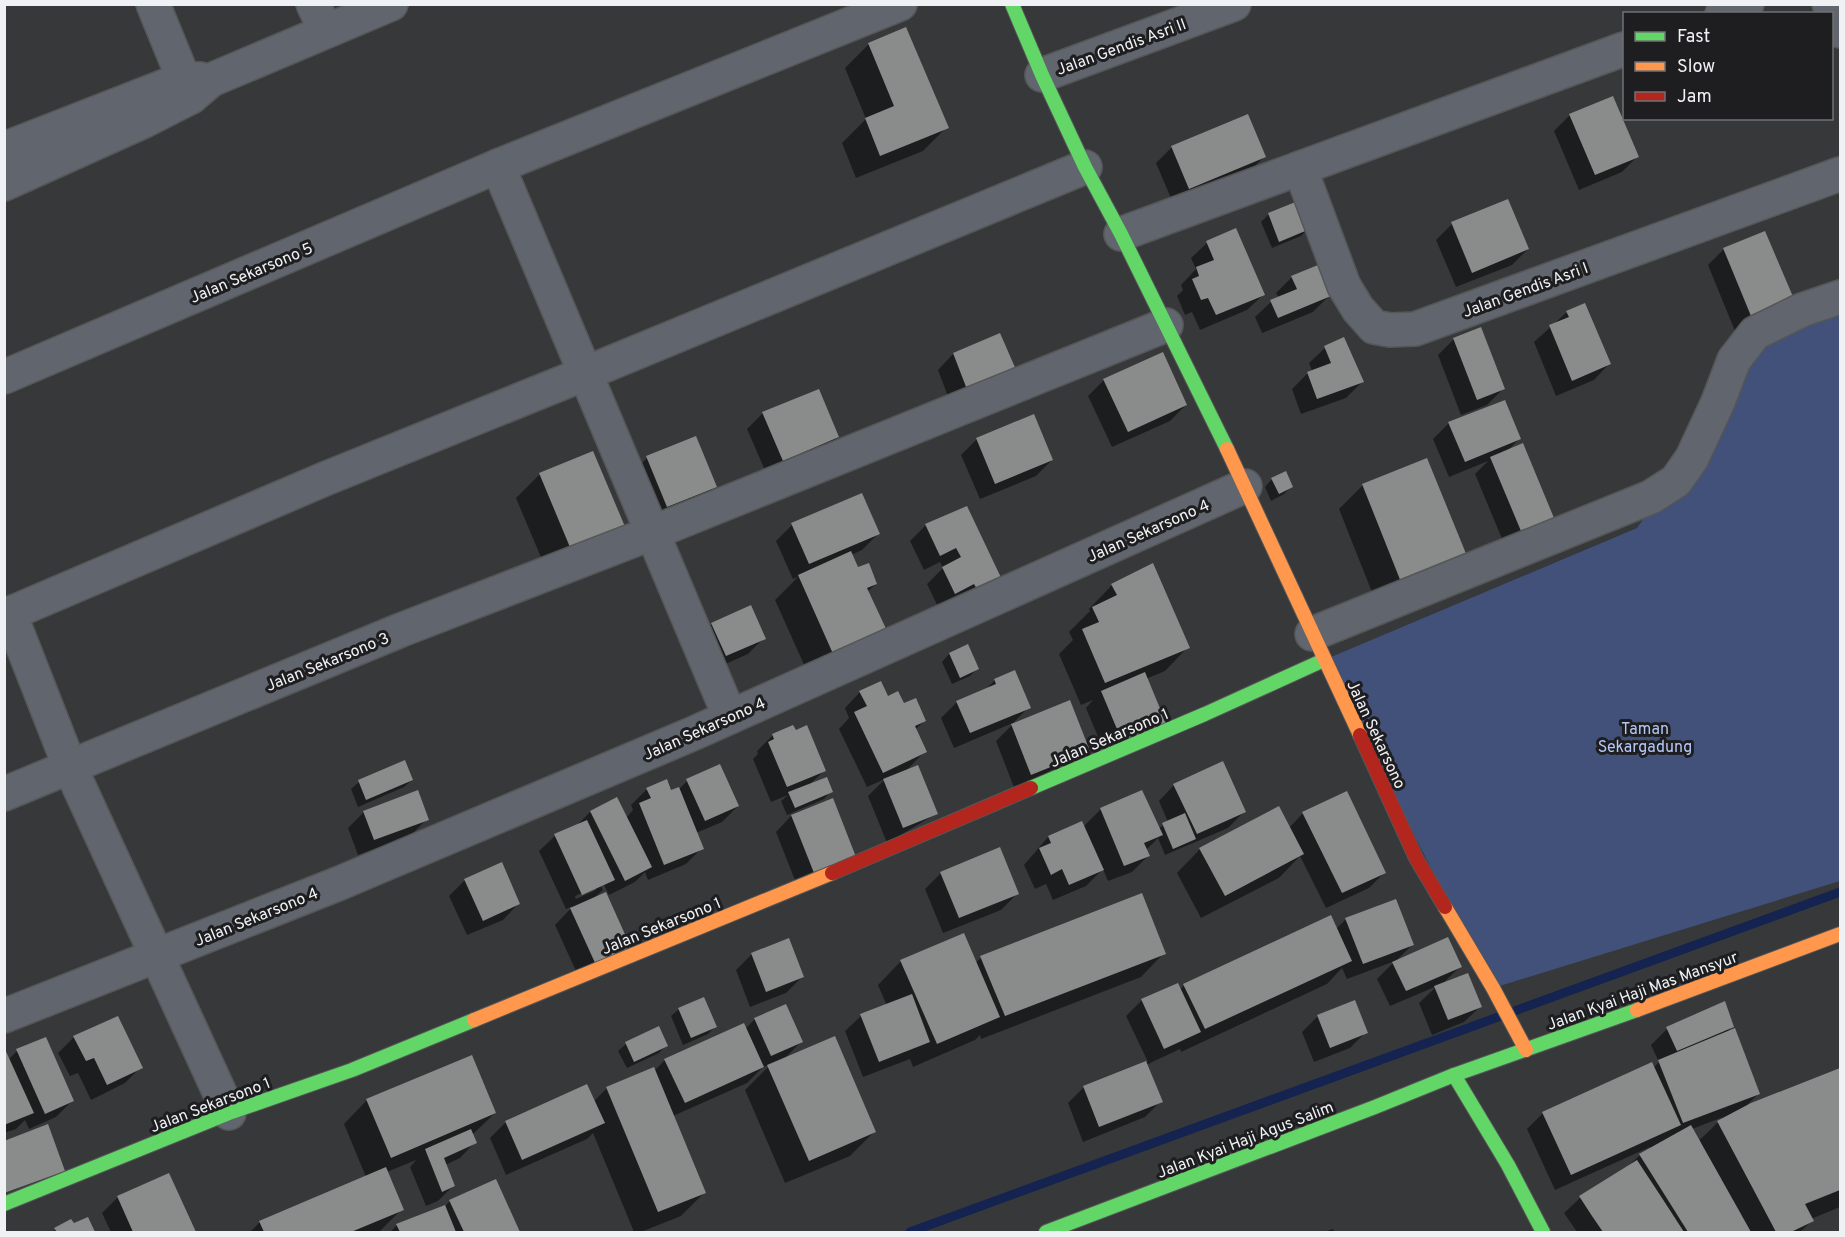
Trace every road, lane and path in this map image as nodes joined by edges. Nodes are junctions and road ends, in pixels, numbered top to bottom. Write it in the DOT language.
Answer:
graph roads {
  1 [pos="153,4"];
  2 [pos="391,4"];
  3 [pos="900,4"];
  4 [pos="1012,4"];
  5 [pos="1234,4"];
  6 [pos="1747,4"];
  7 [pos="1727,12"];
  8 [pos="1833,14"];
  9 [pos="320,18"];
  10 [pos="1840,31"];
  11 [pos="1623,49"];
  12 [pos="1042,75"];
  13 [pos="195,85"];
  14 [pos="20,154"];
  15 [pos="498,166"];
  16 [pos="1085,167"];
  17 [pos="1300,168"];
  18 [pos="1840,174"];
  19 [pos="4,184"];
  20 [pos="1121,234"];
  21 [pos="1840,297"];
  22 [pos="1166,326"];
  23 [pos="584,374"];
  24 [pos="4,377"];
  25 [pos="1245,486"];
  26 [pos="652,533"];
  27 [pos="7,615"];
  28 [pos="1318,647"];
  29 [pos="730,717"];
  30 [pos="70,767"];
  31 [pos="4,794"];
  32 [pos="1840,934"];
  33 [pos="158,955"];
  34 [pos="4,1016"];
  35 [pos="1526,1050"];
  36 [pos="1454,1075"];
  37 [pos="229,1113"];
  38 [pos="4,1204"];
  39 [pos="1046,1233"];
  40 [pos="1544,1233"];
  1 -- 13 [label="street"];
  2 -- 9 [label="street"];
  3 -- 15 [label="street, Jalan Sekarsono 5"];
  4 -- 12 [label="street, Jalan Sekarsono"];
  5 -- 12 [label="street, Jalan Gendis Asri II"];
  6 -- 7 [label="street"];
  8 -- 10 [label="street"];
  9 -- 13 [label="street"];
  11 -- 17 [label="street"];
  12 -- 16 [label="street, Jalan Sekarsono"];
  13 -- 14 [label="street"];
  14 -- 19 [label="street"];
  15 -- 23 [label="street"];
  15 -- 24 [label="street, Jalan Sekarsono 5"];
  16 -- 20 [label="street, Jalan Sekarsono"];
  16 -- 23 [label="street"];
  17 -- 18 [label="street, Jalan Gendis Asri I"];
  17 -- 20 [label="street"];
  20 -- 22 [label="street, Jalan Sekarsono"];
  21 -- 28 [label="street"];
  22 -- 25 [label="street, Jalan Sekarsono"];
  22 -- 26 [label="street, Jalan Sekarsono 3"];
  23 -- 26 [label="street"];
  23 -- 27 [label="street"];
  25 -- 28 [label="street, Jalan Sekarsono"];
  25 -- 29 [label="street, Jalan Sekarsono 4"];
  26 -- 29 [label="street"];
  26 -- 30 [label="street, Jalan Sekarsono 3"];
  27 -- 30 [label="street"];
  28 -- 35 [label="street, Jalan Sekarsono"];
  28 -- 37 [label="street, Jalan Sekarsono 1"];
  29 -- 33 [label="street, Jalan Sekarsono 4"];
  30 -- 31 [label="street, Jalan Sekarsono 3"];
  30 -- 33 [label="street"];
  32 -- 35 [label="street, Jalan Kyai Haji Mas Mansyur"];
  33 -- 34 [label="street, Jalan Sekarsono 4"];
  33 -- 37 [label="street"];
  35 -- 36 [label="street, Jalan Kyai Haji Mas Mansyur"];
  36 -- 39 [label="street, Jalan Kyai Haji Agus Salim"];
  36 -- 40 [label="street"];
  37 -- 38 [label="street, Jalan Sekarsono 1"];
}
